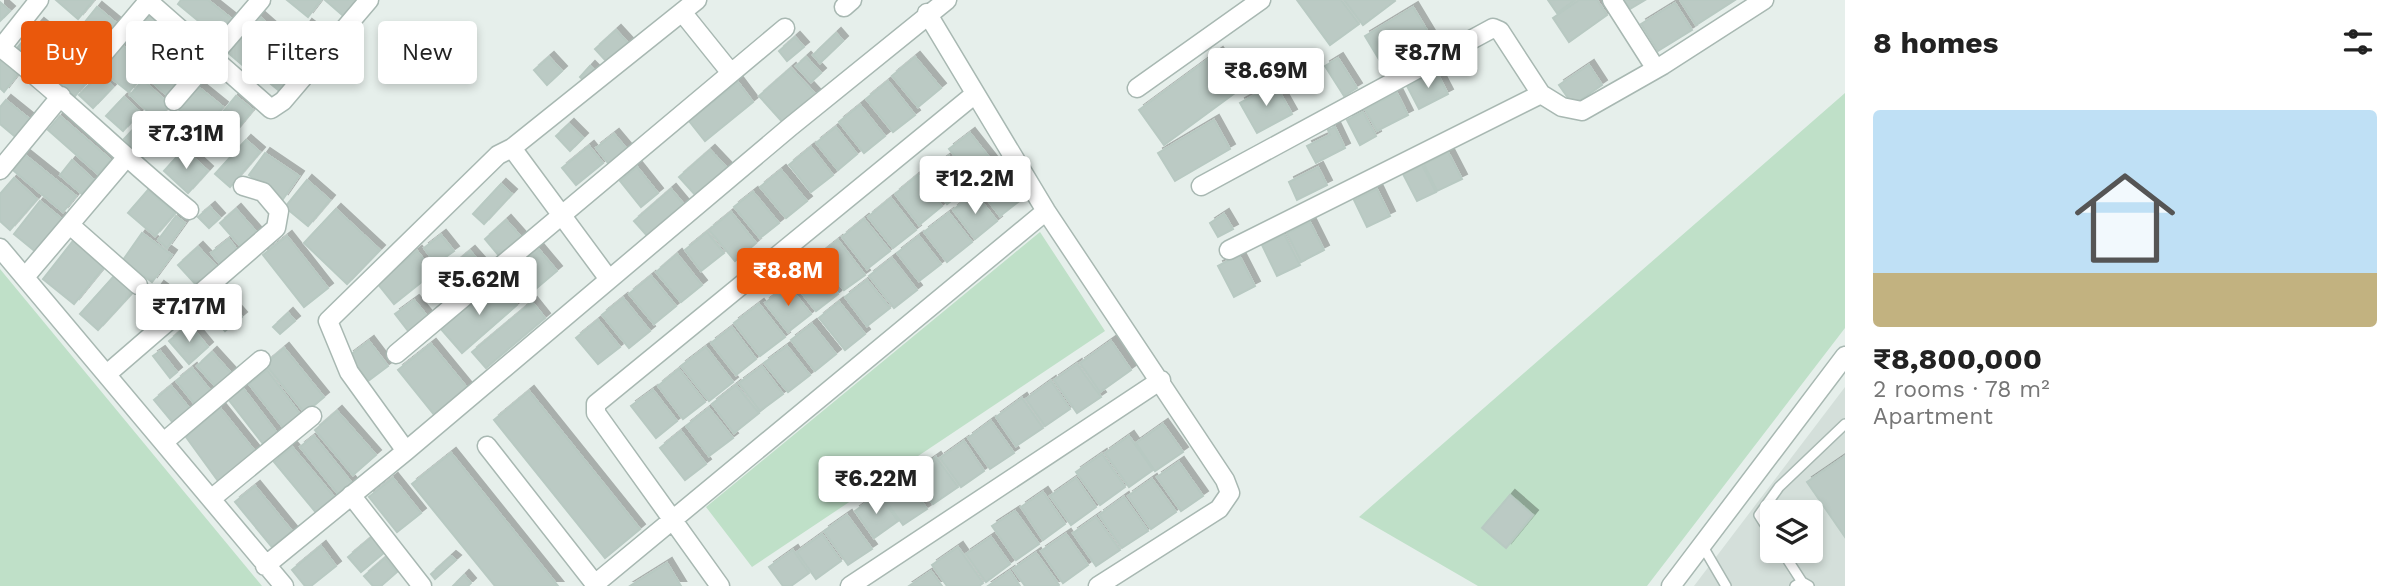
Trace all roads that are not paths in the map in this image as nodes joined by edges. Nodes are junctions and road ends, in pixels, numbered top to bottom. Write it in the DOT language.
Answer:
graph roads {
  1 [pos="39,0"];
  2 [pos="148,0"];
  3 [pos="261,0"];
  4 [pos="369,0"];
  5 [pos="697,0"];
  6 [pos="947,0"];
  7 [pos="1261,0"];
  8 [pos="1612,0"];
  9 [pos="1764,0"];
  10 [pos="682,12"];
  11 [pos="927,13"];
  12 [pos="172,21"];
  13 [pos="785,29"];
  14 [pos="228,38"];
  15 [pos="112,43"];
  16 [pos="1,47"];
  17 [pos="1656,69"];
  18 [pos="228,71"];
  19 [pos="731,73"];
  20 [pos="189,84"];
  21 [pos="1137,88"];
  22 [pos="975,94"];
  23 [pos="1541,94"];
  24 [pos="61,96"];
  25 [pos="174,101"];
  26 [pos="512,148"];
  27 [pos="4,158"];
  28 [pos="126,158"];
  29 [pos="243,186"];
  30 [pos="1200,186"];
  31 [pos="189,210"];
  32 [pos="1046,211"];
  33 [pos="561,215"];
  34 [pos="70,225"];
  35 [pos="0,248"];
  36 [pos="1229,250"];
  37 [pos="25,277"];
  38 [pos="608,278"];
  39 [pos="138,285"];
  40 [pos="396,354"];
  41 [pos="1845,356"];
  42 [pos="261,360"];
  43 [pos="107,374"];
  44 [pos="1161,380"];
  45 [pos="312,416"];
  46 [pos="1845,424"];
  47 [pos="164,442"];
  48 [pos="487,446"];
  49 [pos="406,451"];
  50 [pos="351,495"];
  51 [pos="211,499"];
  52 [pos="1770,500"];
  53 [pos="673,522"];
  54 [pos="1702,545"];
  55 [pos="1789,563"];
  56 [pos="265,566"];
  57 [pos="594,585"];
  58 [pos="1802,585"];
  59 [pos="284,586"];
  60 [pos="422,586"];
  61 [pos="720,586"];
  62 [pos="850,586"];
  63 [pos="1098,586"];
  64 [pos="1671,586"];
  65 [pos="1726,586"];
  1 -- 16 [label="street"];
  2 -- 12 [label="street"];
  2 -- 15 [label="street"];
  3 -- 14 [label="street"];
  4 -- 18 [label="street"];
  5 -- 10 [label="street"];
  6 -- 11 [label="street"];
  7 -- 21 [label="street"];
  8 -- 17 [label="street"];
  9 -- 17 [label="street"];
  10 -- 19 [label="street"];
  10 -- 26 [label="street"];
  11 -- 22 [label="street"];
  11 -- 38 [label="street"];
  13 -- 19 [label="street"];
  16 -- 24 [label="street"];
  17 -- 23 [label="street"];
  19 -- 33 [label="street"];
  20 -- 25 [label="street"];
  22 -- 32 [label="street"];
  22 -- 53 [label="street"];
  23 -- 30 [label="street"];
  23 -- 36 [label="street"];
  24 -- 27 [label="street"];
  24 -- 28 [label="street"];
  26 -- 33 [label="street"];
  26 -- 49 [label="street"];
  28 -- 31 [label="street"];
  28 -- 34 [label="street"];
  29 -- 43 [label="street"];
  32 -- 44 [label="street"];
  32 -- 53 [label="street"];
  33 -- 38 [label="street"];
  33 -- 40 [label="street"];
  34 -- 37 [label="street"];
  34 -- 39 [label="street"];
  35 -- 37 [label="street"];
  37 -- 43 [label="street"];
  38 -- 49 [label="street"];
  41 -- 54 [label="street"];
  42 -- 47 [label="street"];
  43 -- 47 [label="street"];
  44 -- 62 [label="street"];
  44 -- 63 [label="street"];
  45 -- 51 [label="street"];
  46 -- 52 [label="lane"];
  47 -- 51 [label="street"];
  48 -- 57 [label="street"];
  49 -- 50 [label="street"];
  50 -- 56 [label="street"];
  50 -- 60 [label="street"];
  51 -- 56 [label="street"];
  53 -- 57 [label="street"];
  53 -- 61 [label="street"];
  54 -- 64 [label="street"];
  54 -- 65 [label="lane"];
  55 -- 58 [label="lane"];
  56 -- 59 [label="street"];
}
